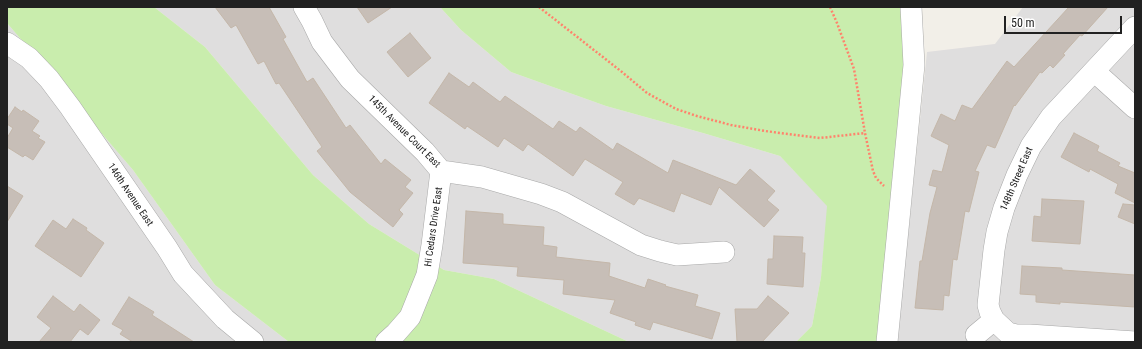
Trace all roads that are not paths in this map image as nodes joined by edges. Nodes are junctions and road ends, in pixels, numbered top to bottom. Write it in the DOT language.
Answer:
graph roads {
  1 [pos="304,7"];
  2 [pos="911,7"];
  3 [pos="1135,27"];
  4 [pos="8,47"];
  5 [pos="1094,71"];
  6 [pos="1135,108"];
  7 [pos="442,171"];
  8 [pos="724,252"];
  9 [pos="994,320"];
  10 [pos="976,335"];
  11 [pos="253,342"];
  12 [pos="386,342"];
  13 [pos="887,342"];
  14 [pos="1135,342"];
  1 -- 7 [label="street, 145th Avenue Court East"];
  2 -- 13 [label="street"];
  3 -- 5 [label="street, 148th Street East"];
  4 -- 11 [label="street, 146th Avenue East"];
  5 -- 6 [label="street"];
  5 -- 9 [label="street, 148th Street East"];
  7 -- 8 [label="street, 145th Avenue Court East"];
  7 -- 12 [label="street, Hi Cedars Drive East"];
  9 -- 10 [label="street"];
  9 -- 14 [label="street"];
}
